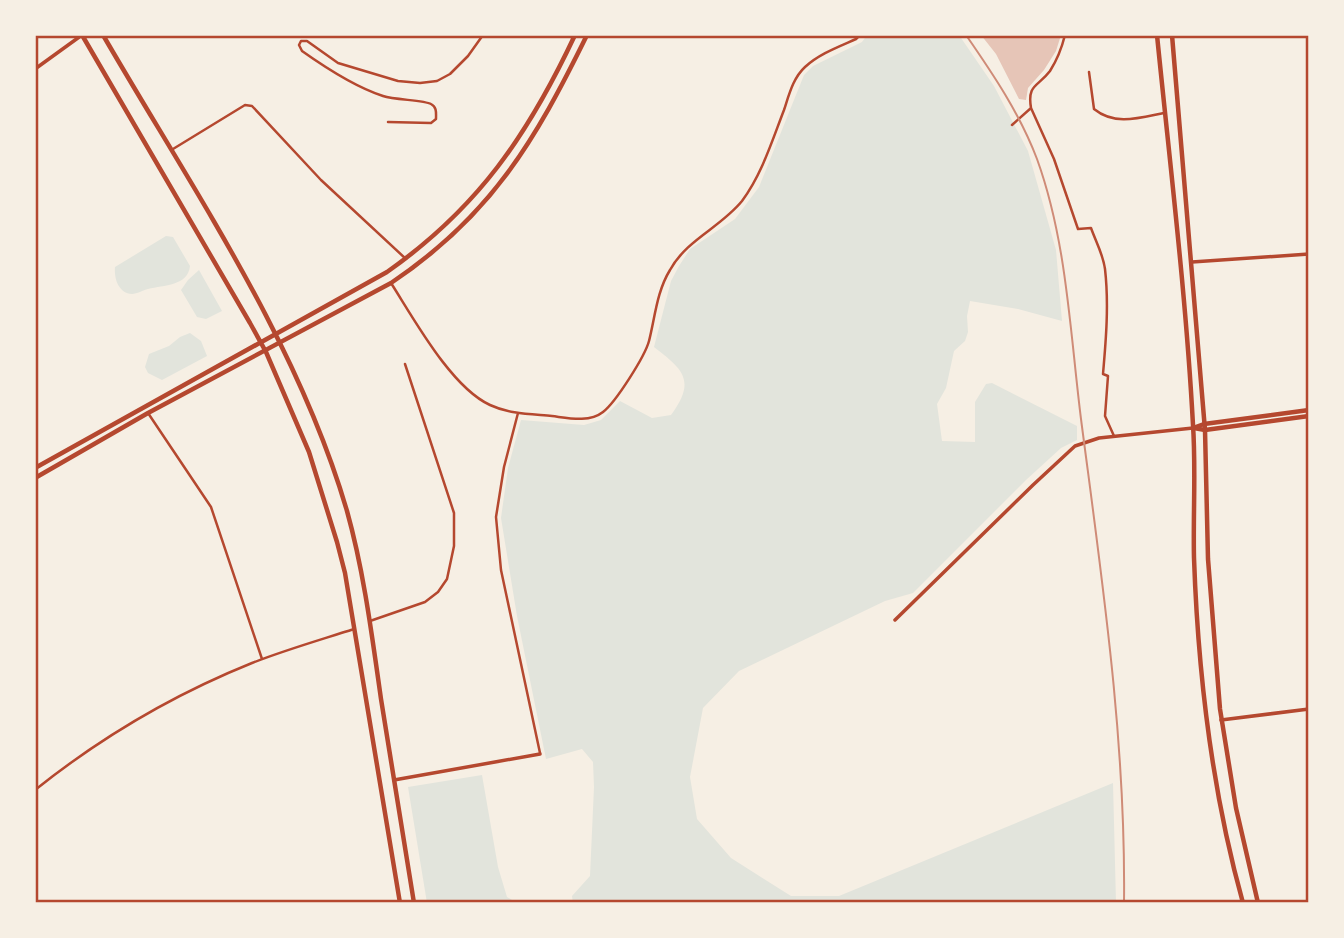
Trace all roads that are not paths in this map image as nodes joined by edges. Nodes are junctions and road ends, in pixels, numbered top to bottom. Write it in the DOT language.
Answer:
graph roads {
  1 [pos="82,35"];
  2 [pos="103,35"];
  3 [pos="483,35"];
  4 [pos="860,35"];
  5 [pos="1065,35"];
  6 [pos="1157,35"];
  7 [pos="1172,35"];
  8 [pos="571,36"];
  9 [pos="584,38"];
  10 [pos="35,69"];
  11 [pos="1088,72"];
  12 [pos="1031,108"];
  13 [pos="1164,113"];
  14 [pos="388,122"];
  15 [pos="1012,125"];
  16 [pos="170,151"];
  17 [pos="1309,254"];
  18 [pos="406,259"];
  19 [pos="1192,262"];
  20 [pos="391,283"];
  21 [pos="276,335"];
  22 [pos="261,343"];
  23 [pos="281,344"];
  24 [pos="265,352"];
  25 [pos="405,364"];
  26 [pos="1309,410"];
  27 [pos="148,413"];
  28 [pos="517,413"];
  29 [pos="1309,416"];
  30 [pos="1204,424"];
  31 [pos="1193,428"];
  32 [pos="1205,430"];
  33 [pos="1114,437"];
  34 [pos="35,468"];
  35 [pos="35,478"];
  36 [pos="895,620"];
  37 [pos="370,621"];
  38 [pos="354,629"];
  39 [pos="263,659"];
  40 [pos="1309,709"];
  41 [pos="1221,720"];
  42 [pos="540,754"];
  43 [pos="394,780"];
  44 [pos="35,790"];
  45 [pos="400,903"];
  46 [pos="414,903"];
  47 [pos="1243,903"];
  48 [pos="1258,903"];
  1 -- 10 [label="street"];
  1 -- 22 [label="main road"];
  2 -- 16 [label="main road"];
  3 -- 14 [label="street"];
  4 -- 28 [label="street"];
  5 -- 12 [label="street"];
  6 -- 13 [label="main road"];
  7 -- 19 [label="main road"];
  8 -- 9 [label="main road"];
  8 -- 18 [label="main road"];
  9 -- 20 [label="main road"];
  11 -- 13 [label="street"];
  12 -- 15 [label="street"];
  12 -- 33 [label="street"];
  13 -- 31 [label="main road"];
  16 -- 18 [label="street"];
  16 -- 21 [label="main road"];
  17 -- 19 [label="street"];
  18 -- 21 [label="main road"];
  19 -- 30 [label="main road"];
  20 -- 23 [label="main road"];
  20 -- 28 [label="street"];
  21 -- 22 [label="main road"];
  21 -- 23 [label="main road"];
  22 -- 24 [label="main road"];
  22 -- 34 [label="main road"];
  23 -- 24 [label="main road"];
  23 -- 37 [label="main road"];
  24 -- 27 [label="main road"];
  24 -- 38 [label="main road"];
  25 -- 37 [label="street"];
  26 -- 30 [label="main road"];
  27 -- 35 [label="main road"];
  27 -- 39 [label="street"];
  28 -- 42 [label="street"];
  29 -- 32 [label="main road"];
  30 -- 31 [label="main road"];
  30 -- 32 [label="main road"];
  31 -- 32 [label="main road"];
  31 -- 33 [label="street"];
  31 -- 47 [label="main road"];
  32 -- 41 [label="main road"];
  33 -- 36 [label="street"];
  37 -- 43 [label="main road"];
  38 -- 39 [label="street"];
  38 -- 45 [label="main road"];
  39 -- 44 [label="street"];
  40 -- 41 [label="street"];
  41 -- 48 [label="main road"];
  42 -- 43 [label="street"];
  43 -- 46 [label="main road"];
}
